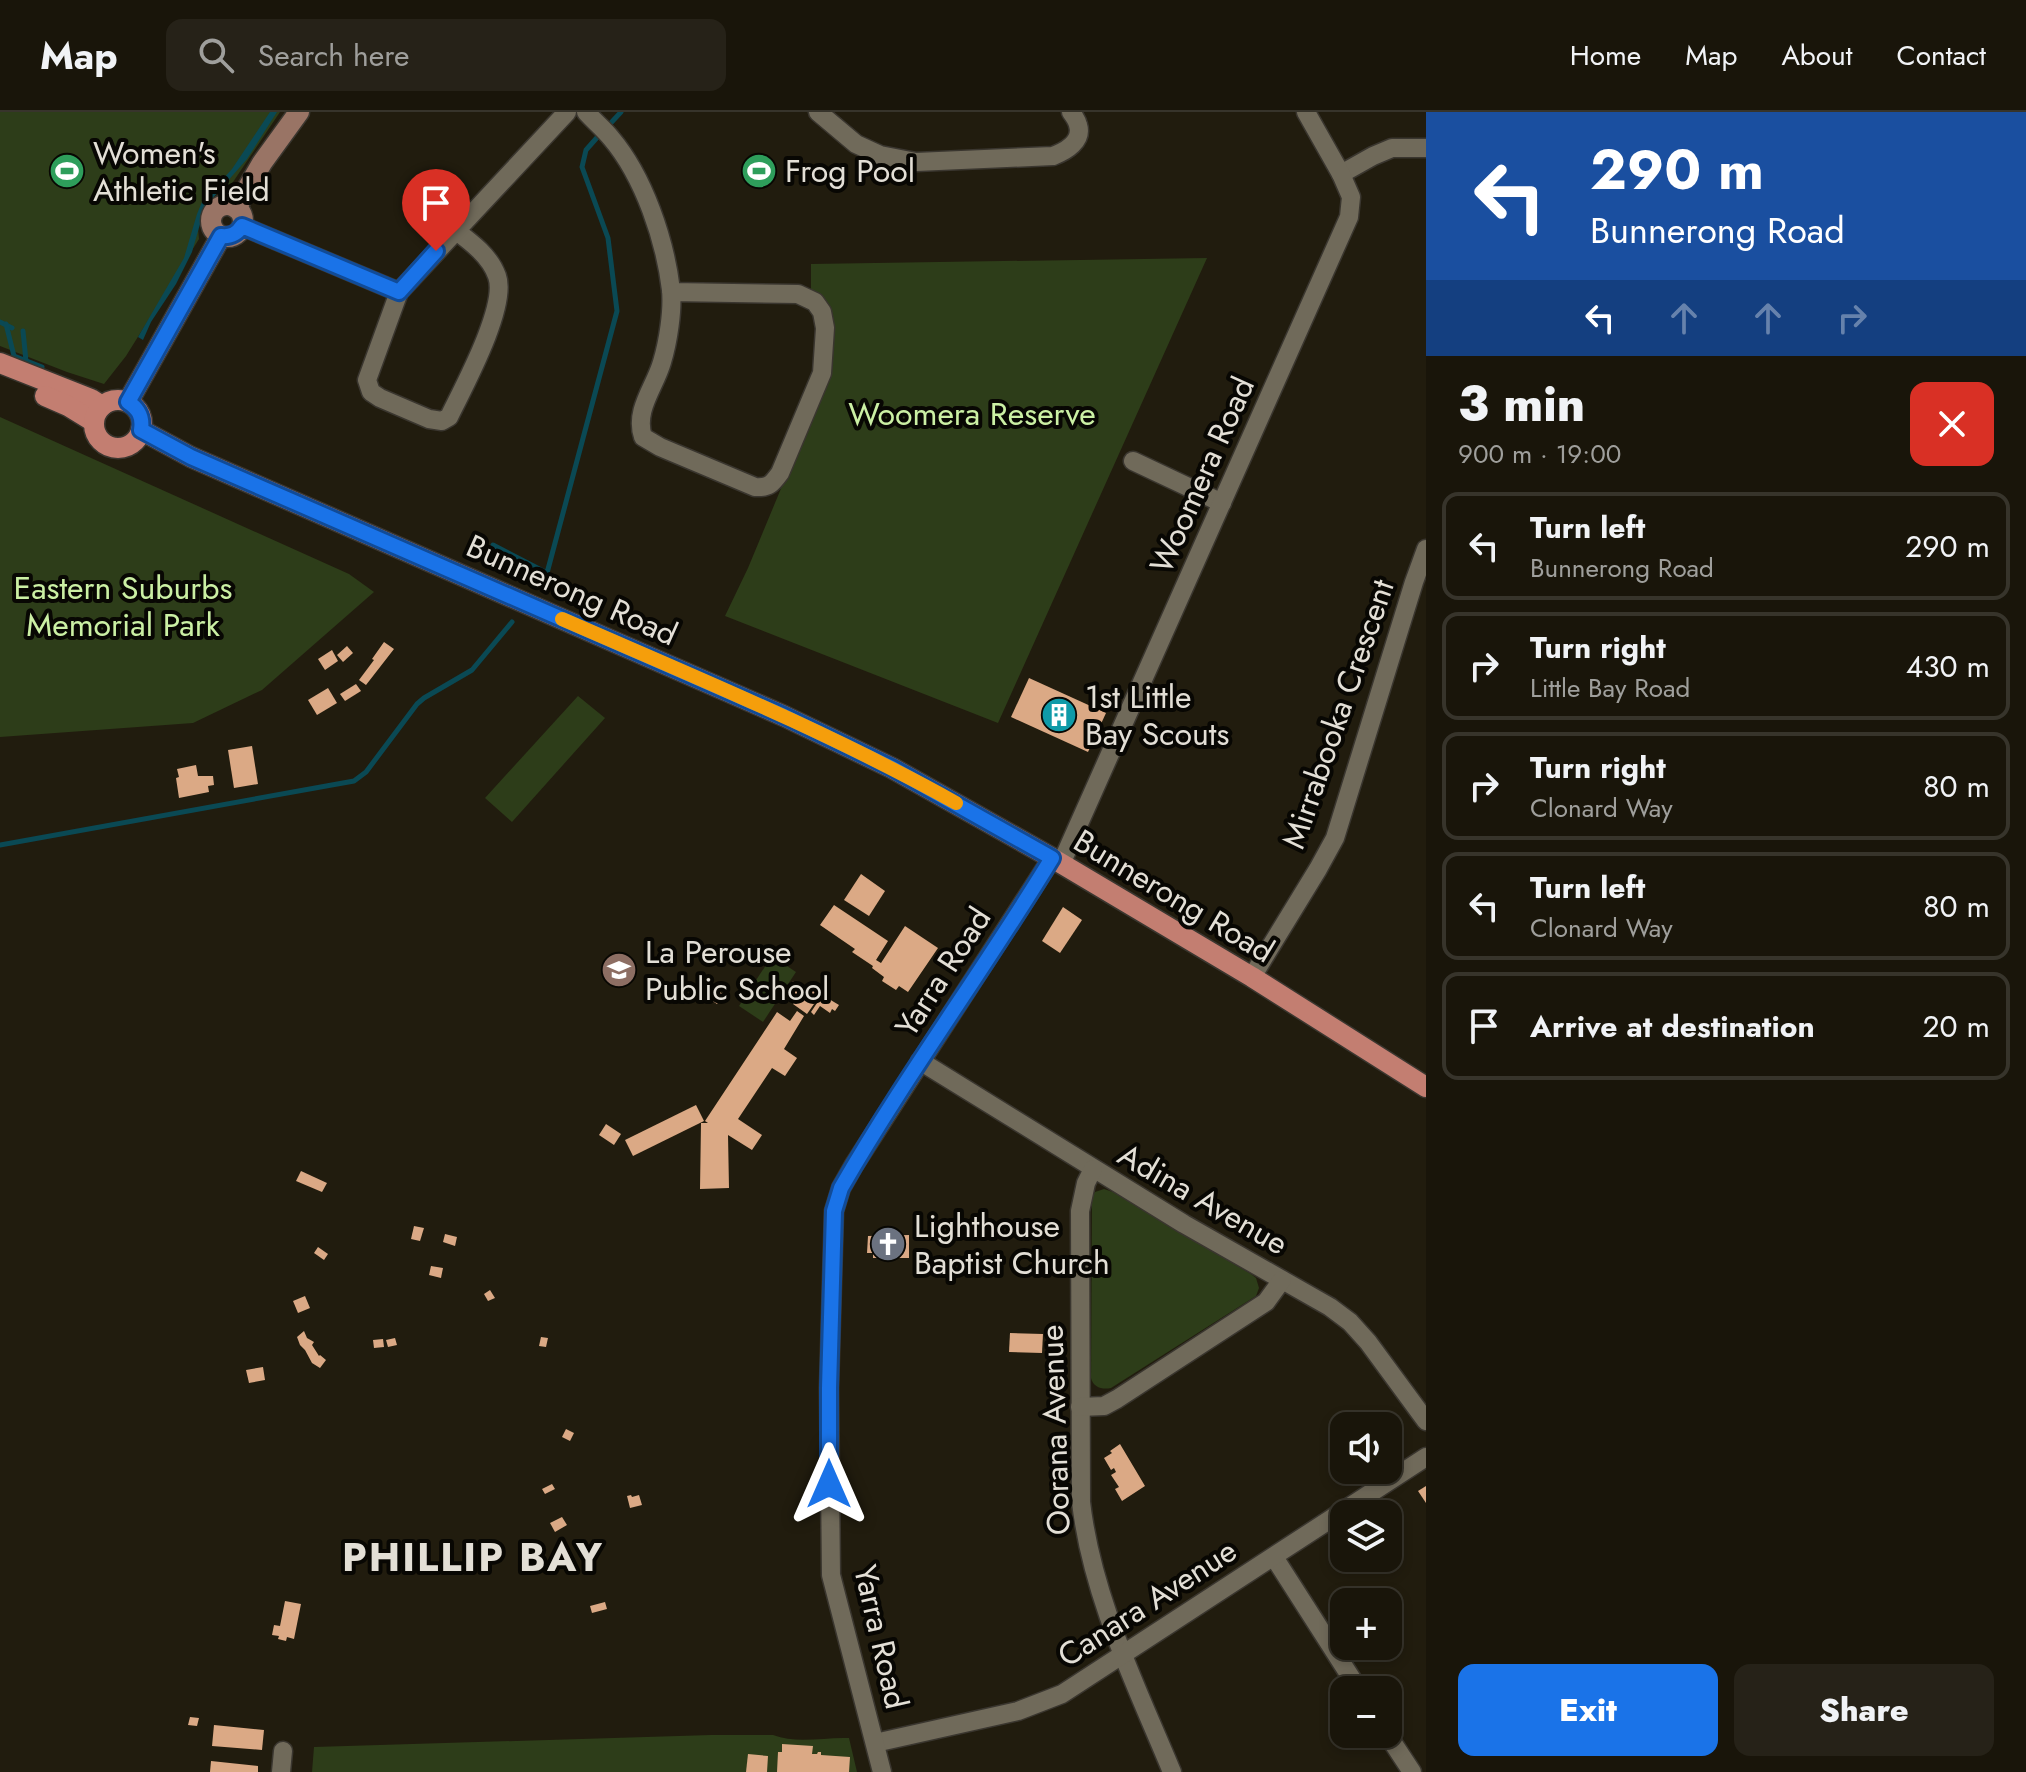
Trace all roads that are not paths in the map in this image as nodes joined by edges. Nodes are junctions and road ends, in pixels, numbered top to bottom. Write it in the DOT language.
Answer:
graph roads {
  1 [pos="299,112"];
  2 [pos="567,112"];
  3 [pos="818,112"];
  4 [pos="1071,112"];
  5 [pos="1306,112"];
  6 [pos="591,118"];
  7 [pos="1426,148"];
  8 [pos="1341,174"];
  9 [pos="239,217"];
  10 [pos="455,230"];
  11 [pos="221,236"];
  12 [pos="399,292"];
  13 [pos="671,292"];
  14 [pos="0,363"];
  15 [pos="0,378"];
  16 [pos="128,402"];
  17 [pos="98,414"];
  18 [pos="141,430"];
  19 [pos="1133,461"];
  20 [pos="1222,503"];
  21 [pos="1426,549"];
  22 [pos="1057,861"];
  23 [pos="1252,977"];
  24 [pos="920,1061"];
  25 [pos="1426,1087"];
  26 [pos="1093,1169"];
  27 [pos="1282,1280"];
  28 [pos="1080,1407"];
  29 [pos="1426,1421"];
  30 [pos="1426,1457"];
  31 [pos="1274,1557"];
  32 [pos="1123,1655"];
  33 [pos="1350,1676"];
  34 [pos="875,1743"];
  35 [pos="1396,1748"];
  36 [pos="283,1751"];
  37 [pos="281,1772"];
  38 [pos="882,1772"];
  39 [pos="1172,1772"];
  40 [pos="1412,1772"];
  1 -- 9 [label="street"];
  2 -- 10 [label="street"];
  3 -- 4 [label="street"];
  5 -- 8 [label="street, Woomera Road"];
  6 -- 13 [label="street"];
  7 -- 8 [label="street"];
  8 -- 20 [label="street, Woomera Road"];
  9 -- 11 [label="street"];
  9 -- 11 [label="street"];
  9 -- 12 [label="street"];
  10 -- 12 [label="street"];
  10 -- 12 [label="street"];
  11 -- 16 [label="street"];
  13 -- 13 [label="street"];
  14 -- 17 [label="main road"];
  15 -- 17 [label="main road"];
  16 -- 17 [label="main road"];
  16 -- 18 [label="main road"];
  17 -- 18 [label="main road"];
  18 -- 22 [label="main road, Bunnerong Road"];
  19 -- 20 [label="street"];
  20 -- 22 [label="street, Woomera Road"];
  21 -- 23 [label="street, Mirrabooka Crescent"];
  22 -- 23 [label="main road, Bunnerong Road"];
  22 -- 24 [label="street, Yarra Road"];
  23 -- 25 [label="main road, Bunnerong Road"];
  24 -- 26 [label="street, Adina Avenue"];
  24 -- 34 [label="street, Yarra Road"];
  26 -- 27 [label="street, Adina Avenue"];
  26 -- 28 [label="street, Oorana Avenue"];
  27 -- 28 [label="street"];
  27 -- 29 [label="street, Adina Avenue"];
  28 -- 32 [label="street, Oorana Avenue"];
  30 -- 31 [label="street, Canara Avenue"];
  31 -- 32 [label="street, Canara Avenue"];
  31 -- 33 [label="street"];
  32 -- 34 [label="street, Canara Avenue"];
  32 -- 39 [label="street, Oorana Avenue"];
  34 -- 38 [label="street, Yarra Road"];
  35 -- 40 [label="street"];
  36 -- 37 [label="street"];
}
